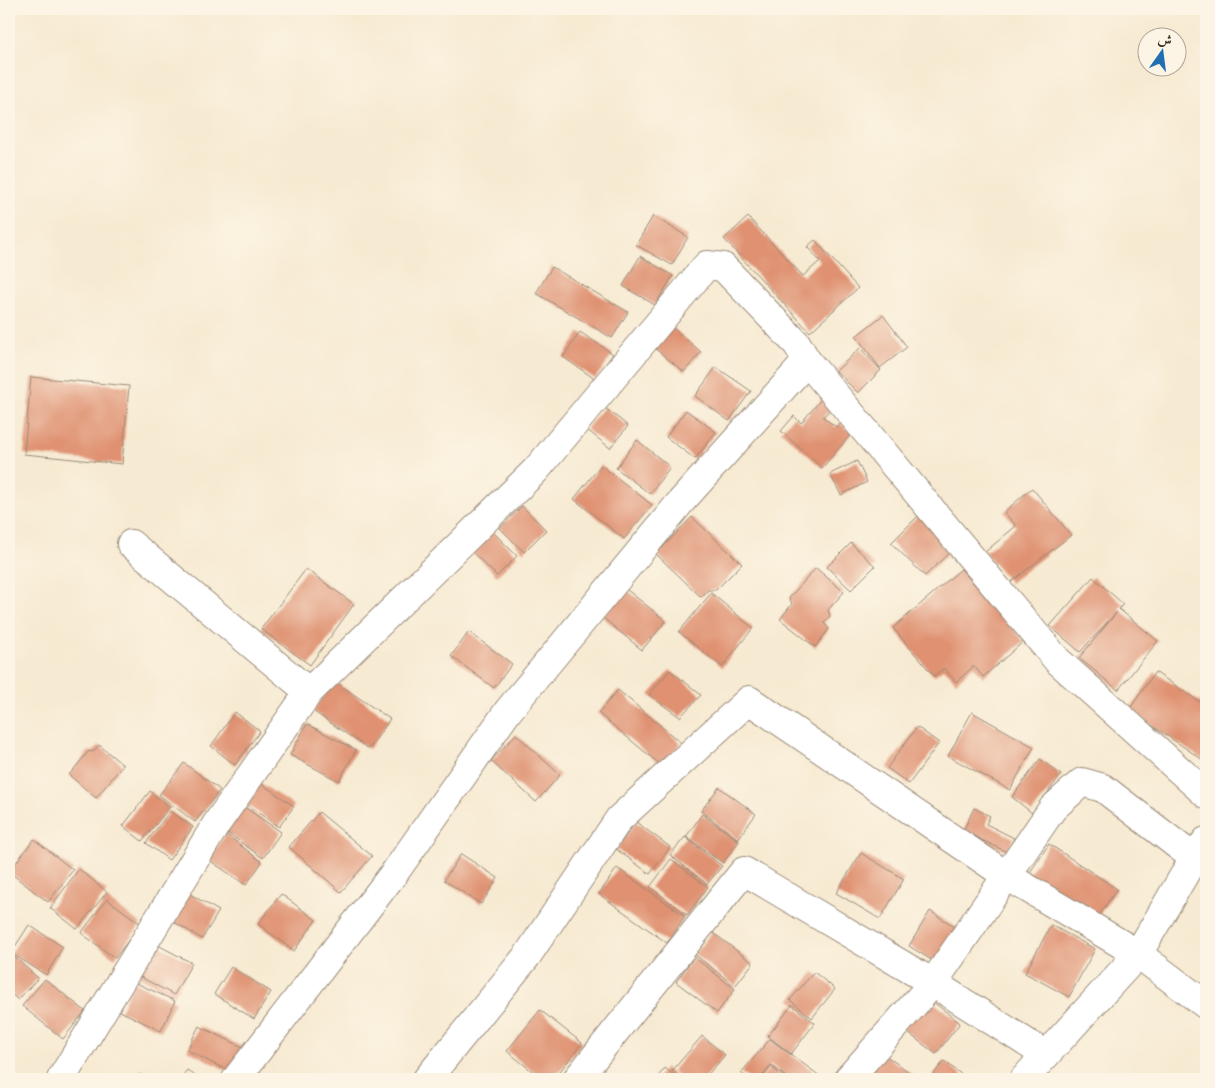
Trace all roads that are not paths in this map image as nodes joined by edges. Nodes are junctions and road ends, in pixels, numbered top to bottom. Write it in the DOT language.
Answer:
graph roads {
  1 [pos="808,361"];
  2 [pos="131,544"];
  3 [pos="309,692"];
  4 [pos="1206,794"];
  5 [pos="1200,849"];
  6 [pos="1007,876"];
  7 [pos="1138,954"];
  8 [pos="933,983"];
  9 [pos="1206,1006"];
  10 [pos="1046,1055"];
  11 [pos="61,1079"];
  12 [pos="236,1079"];
  13 [pos="427,1079"];
  14 [pos="577,1079"];
  15 [pos="848,1079"];
  16 [pos="1024,1079"];
  1 -- 3 [label="street"];
  1 -- 4 [label="street"];
  1 -- 12 [label="street"];
  2 -- 3 [label="street"];
  3 -- 11 [label="street"];
  5 -- 6 [label="street"];
  5 -- 7 [label="street"];
  6 -- 7 [label="street"];
  6 -- 8 [label="street"];
  6 -- 13 [label="street"];
  7 -- 9 [label="street"];
  7 -- 10 [label="street"];
  8 -- 10 [label="street"];
  8 -- 14 [label="street"];
  8 -- 15 [label="street"];
  10 -- 16 [label="street"];
}
